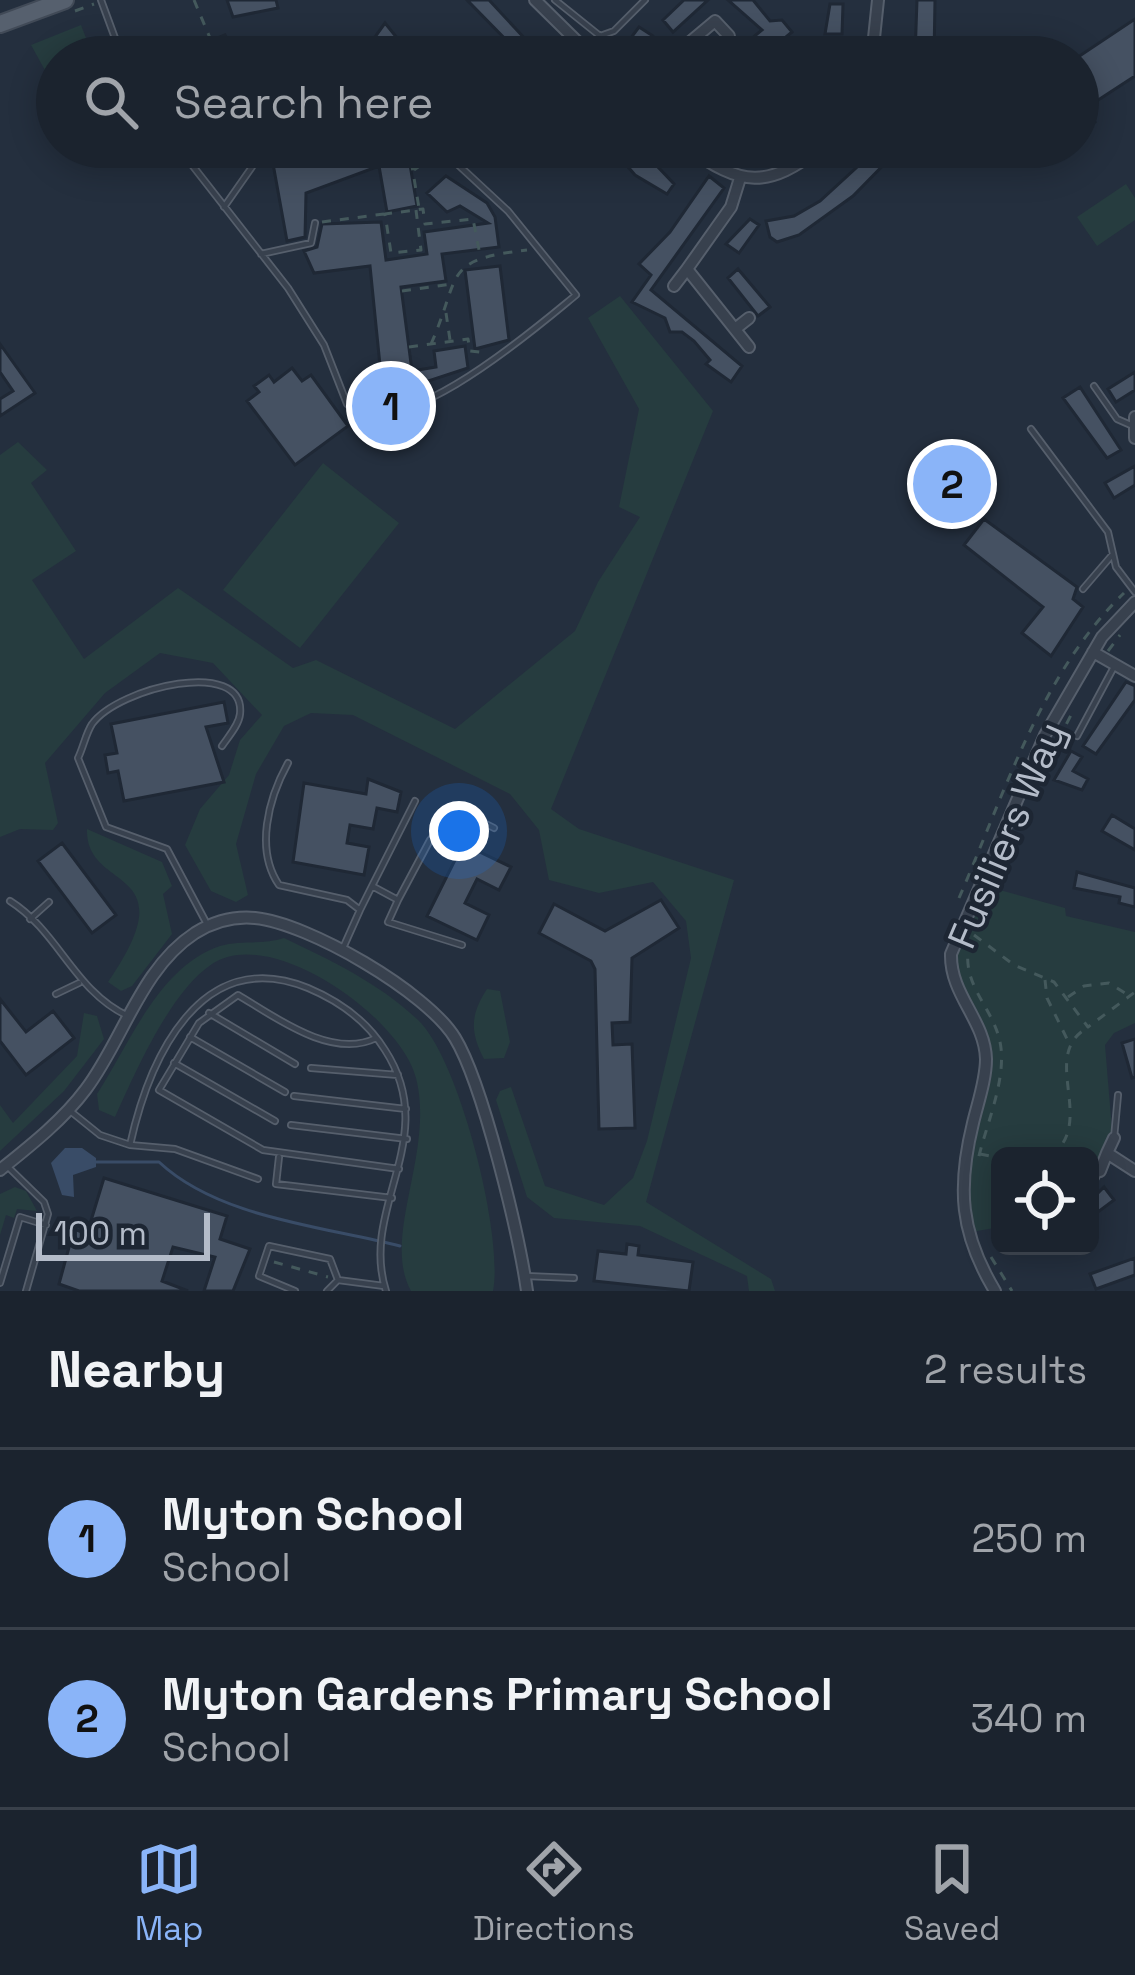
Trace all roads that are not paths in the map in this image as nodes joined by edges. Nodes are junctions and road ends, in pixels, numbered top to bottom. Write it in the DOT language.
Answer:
graph roads {
  1 [pos="65,0"];
  2 [pos="101,0"];
  3 [pos="535,0"];
  4 [pos="555,0"];
  5 [pos="645,0"];
  6 [pos="878,0"];
  7 [pos="0,24"];
  8 [pos="729,35"];
  9 [pos="114,36"];
  10 [pos="572,36"];
  11 [pos="697,36"];
  12 [pos="874,36"];
  13 [pos="194,168"];
  14 [pos="252,168"];
  15 [pos="462,168"];
  16 [pos="723,168"];
  17 [pos="792,168"];
  18 [pos="740,178"];
  19 [pos="224,207"];
  20 [pos="315,223"];
  21 [pos="261,254"];
  22 [pos="687,269"];
  23 [pos="674,286"];
  24 [pos="749,318"];
  25 [pos="735,329"];
  26 [pos="749,347"];
  27 [pos="1094,386"];
  28 [pos="1134,427"];
  29 [pos="1031,429"];
  30 [pos="1113,554"];
  31 [pos="1083,589"];
  32 [pos="1135,592"];
  33 [pos="1135,602"];
  34 [pos="1105,656"];
  35 [pos="1135,676"];
  36 [pos="1077,736"];
  37 [pos="223,746"];
  38 [pos="288,763"];
  39 [pos="415,801"];
  40 [pos="494,829"];
  41 [pos="372,886"];
  42 [pos="398,900"];
  43 [pos="10,901"];
  44 [pos="50,902"];
  45 [pos="360,910"];
  46 [pos="30,919"];
  47 [pos="208,926"];
  48 [pos="462,945"];
  49 [pos="341,953"];
  50 [pos="79,982"];
  51 [pos="56,994"];
  52 [pos="209,1013"];
  53 [pos="129,1016"];
  54 [pos="190,1037"];
  55 [pos="376,1038"];
  56 [pos="174,1063"];
  57 [pos="295,1064"];
  58 [pos="311,1069"];
  59 [pos="398,1075"];
  60 [pos="285,1092"];
  61 [pos="294,1096"];
  62 [pos="1118,1096"];
  63 [pos="406,1109"];
  64 [pos="68,1110"];
  65 [pos="275,1121"];
  66 [pos="291,1126"];
  67 [pos="1114,1138"];
  68 [pos="406,1139"];
  69 [pos="130,1145"];
  70 [pos="1108,1154"];
  71 [pos="279,1155"];
  72 [pos="3,1167"];
  73 [pos="400,1169"];
  74 [pos="1100,1171"];
  75 [pos="1135,1171"];
  76 [pos="258,1179"];
  77 [pos="392,1198"];
  78 [pos="47,1226"];
  79 [pos="525,1276"];
  80 [pos="574,1279"];
  81 [pos="338,1280"];
  82 [pos="0,1283"];
  83 [pos="385,1288"];
  84 [pos="26,1291"];
  85 [pos="296,1291"];
  86 [pos="327,1291"];
  87 [pos="527,1291"];
  88 [pos="995,1291"];
  1 -- 7 [label="main road"];
  2 -- 9 [label="lane"];
  3 -- 10 [label="street"];
  4 -- 5 [label="lane"];
  6 -- 12 [label="street"];
  8 -- 11 [label="street"];
  13 -- 19 [label="lane"];
  14 -- 19 [label="lane"];
  15 -- 21 [label="lane"];
  16 -- 18 [label="street"];
  17 -- 18 [label="street"];
  18 -- 22 [label="street"];
  19 -- 21 [label="lane"];
  20 -- 21 [label="lane"];
  22 -- 23 [label="street"];
  22 -- 25 [label="street"];
  24 -- 25 [label="street"];
  25 -- 26 [label="street"];
  27 -- 28 [label="lane"];
  29 -- 30 [label="lane"];
  30 -- 31 [label="lane"];
  30 -- 32 [label="lane"];
  33 -- 34 [label="street, Fusiliers Way"];
  34 -- 35 [label="street"];
  34 -- 36 [label="lane"];
  34 -- 88 [label="street, Fusiliers Way"];
  37 -- 47 [label="lane"];
  38 -- 45 [label="lane"];
  39 -- 41 [label="lane"];
  40 -- 42 [label="lane"];
  41 -- 42 [label="lane"];
  41 -- 45 [label="lane"];
  42 -- 48 [label="lane"];
  43 -- 46 [label="lane"];
  44 -- 46 [label="lane"];
  45 -- 49 [label="lane"];
  46 -- 50 [label="lane"];
  47 -- 49 [label="street"];
  47 -- 53 [label="street"];
  49 -- 79 [label="street"];
  50 -- 51 [label="lane"];
  50 -- 53 [label="lane"];
  52 -- 54 [label="lane"];
  52 -- 55 [label="lane"];
  52 -- 57 [label="lane"];
  53 -- 64 [label="street"];
  54 -- 56 [label="lane"];
  54 -- 60 [label="lane"];
  55 -- 59 [label="lane"];
  55 -- 69 [label="lane"];
  56 -- 65 [label="lane"];
  56 -- 71 [label="lane"];
  58 -- 59 [label="lane"];
  59 -- 63 [label="lane"];
  61 -- 63 [label="lane"];
  62 -- 67 [label="lane"];
  63 -- 68 [label="lane"];
  64 -- 69 [label="lane"];
  64 -- 72 [label="street"];
  66 -- 68 [label="lane"];
  67 -- 70 [label="street"];
  68 -- 73 [label="lane"];
  69 -- 76 [label="lane"];
  70 -- 74 [label="street"];
  70 -- 75 [label="street"];
  71 -- 73 [label="lane"];
  71 -- 77 [label="lane"];
  72 -- 78 [label="lane"];
  73 -- 77 [label="lane"];
  77 -- 83 [label="lane"];
  78 -- 82 [label="lane"];
  78 -- 84 [label="lane"];
  79 -- 80 [label="lane"];
  79 -- 87 [label="street"];
  81 -- 83 [label="lane"];
  81 -- 85 [label="lane"];
  81 -- 86 [label="lane"];
}
